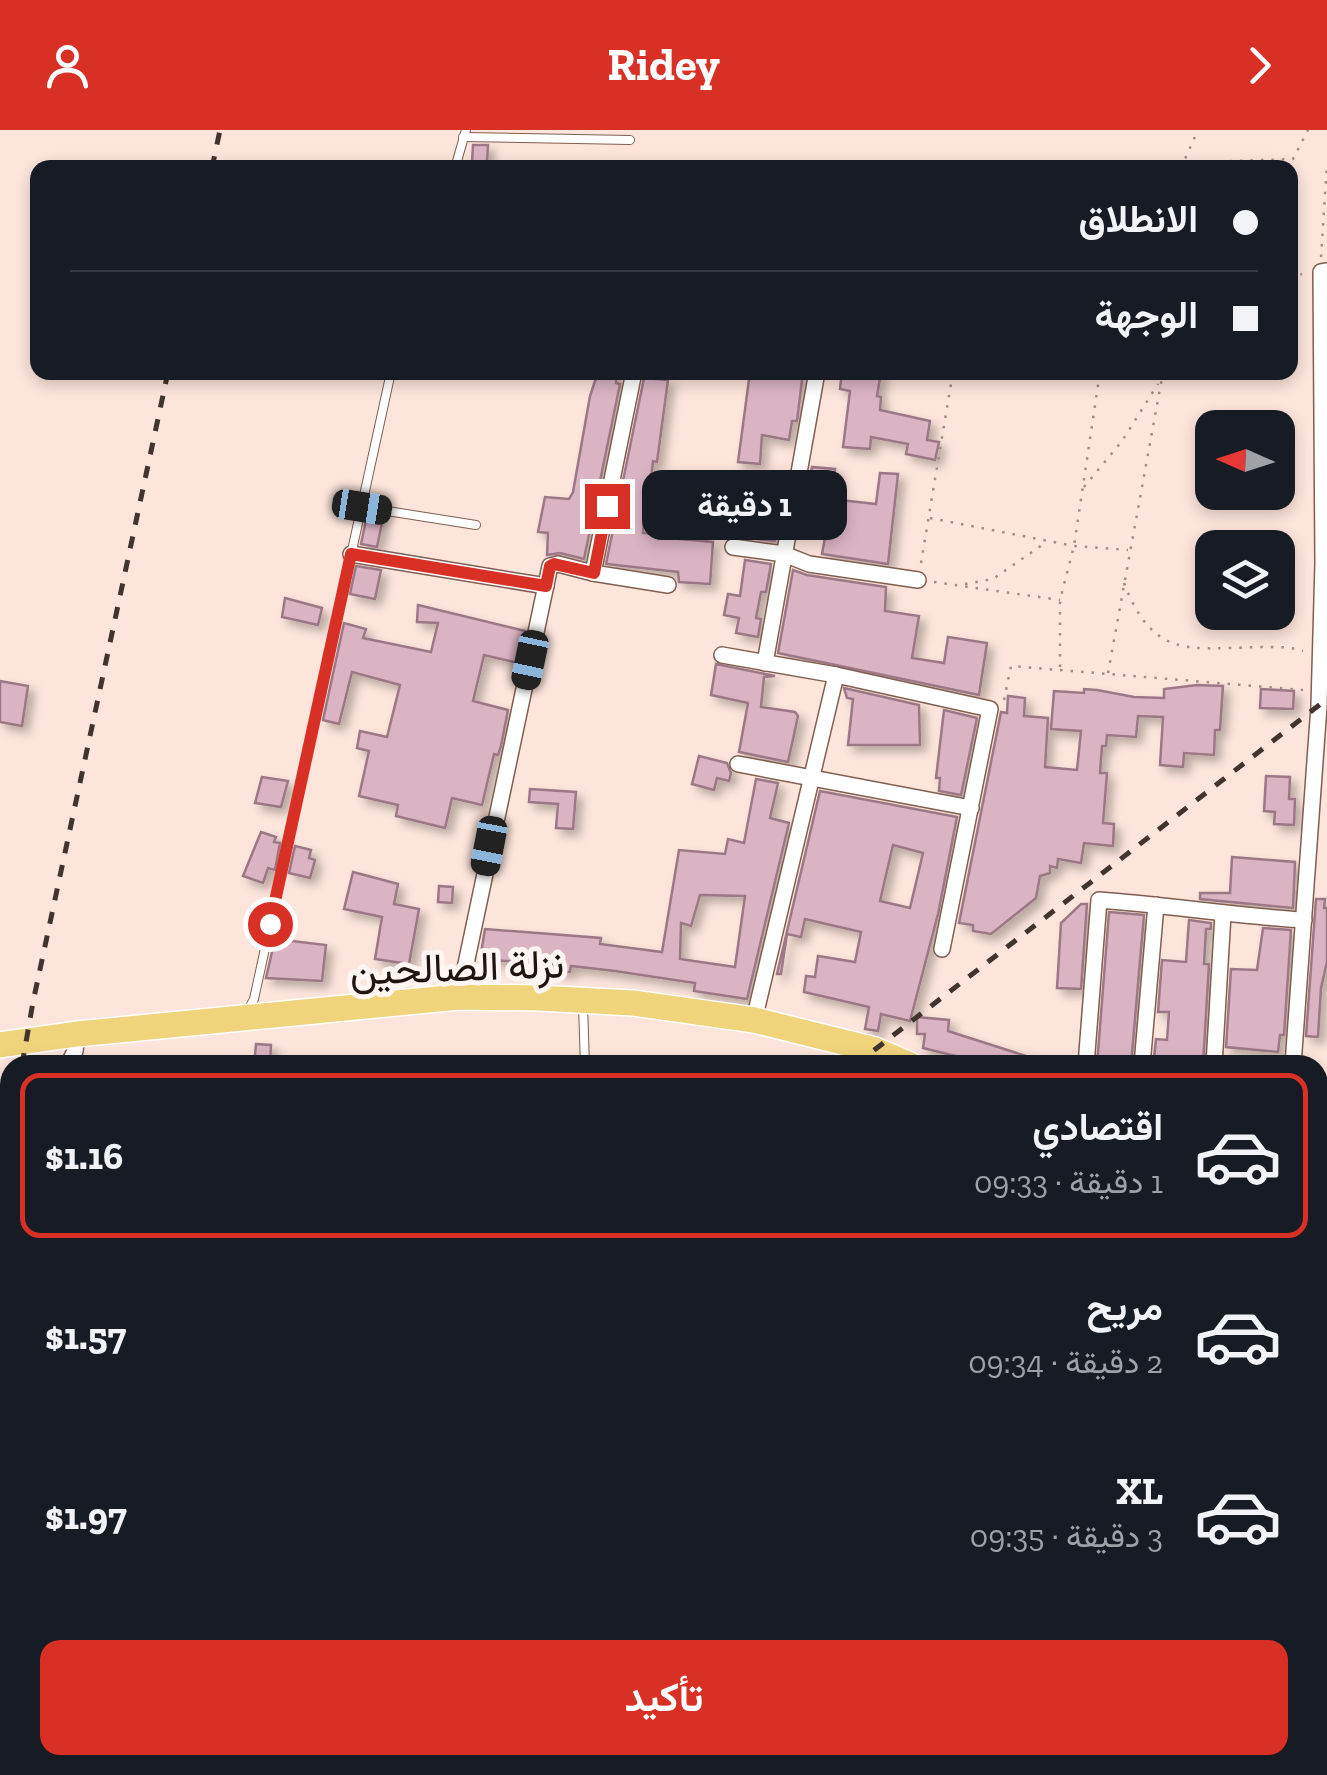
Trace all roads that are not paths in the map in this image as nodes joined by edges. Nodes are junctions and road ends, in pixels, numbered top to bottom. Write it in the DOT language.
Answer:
graph roads {
  1 [pos="464,134"];
  2 [pos="630,140"];
  3 [pos="457,160"];
  4 [pos="1324,271"];
  5 [pos="389,380"];
  6 [pos="632,380"];
  7 [pos="815,380"];
  8 [pos="1324,406"];
  9 [pos="1325,480"];
  10 [pos="362,507"];
  11 [pos="476,525"];
  12 [pos="733,547"];
  13 [pos="351,554"];
  14 [pos="784,554"];
  15 [pos="1325,563"];
  16 [pos="594,573"];
  17 [pos="918,580"];
  18 [pos="546,586"];
  19 [pos="668,586"];
  20 [pos="722,656"];
  21 [pos="765,663"];
  22 [pos="836,675"];
  23 [pos="738,764"];
  24 [pos="812,778"];
  25 [pos="971,808"];
  26 [pos="1156,904"];
  27 [pos="1223,914"];
  28 [pos="1304,920"];
  29 [pos="942,949"];
  30 [pos="459,997"];
  31 [pos="583,1001"];
  32 [pos="245,1016"];
  33 [pos="754,1020"];
  34 [pos="77,1034"];
  35 [pos="0,1045"];
  36 [pos="73,1055"];
  37 [pos="585,1055"];
  38 [pos="863,1055"];
  39 [pos="1087,1055"];
  40 [pos="1143,1055"];
  41 [pos="1215,1055"];
  42 [pos="1295,1055"];
  1 -- 2 [label="lane"];
  1 -- 3 [label="lane"];
  4 -- 8 [label="street"];
  5 -- 10 [label="lane"];
  6 -- 16 [label="street"];
  7 -- 14 [label="street"];
  8 -- 9 [label="street"];
  9 -- 15 [label="street"];
  10 -- 11 [label="lane"];
  10 -- 13 [label="lane"];
  12 -- 14 [label="street"];
  13 -- 18 [label="street"];
  13 -- 32 [label="lane"];
  14 -- 17 [label="street"];
  14 -- 21 [label="street"];
  15 -- 28 [label="street"];
  16 -- 18 [label="street"];
  16 -- 19 [label="street"];
  18 -- 30 [label="street"];
  20 -- 21 [label="street"];
  21 -- 22 [label="street"];
  22 -- 24 [label="street"];
  22 -- 25 [label="street"];
  23 -- 24 [label="street"];
  24 -- 25 [label="street"];
  24 -- 33 [label="street"];
  25 -- 29 [label="street"];
  26 -- 27 [label="street"];
  26 -- 39 [label="street"];
  26 -- 40 [label="street"];
  27 -- 28 [label="street"];
  27 -- 41 [label="street"];
  28 -- 42 [label="street"];
  30 -- 31 [label="main road, نزلة الصالحين"];
  30 -- 32 [label="main road, نزلة الصالحين"];
  31 -- 33 [label="main road, نزلة الصالحين"];
  31 -- 37 [label="lane"];
  32 -- 34 [label="main road, نزلة الصالحين"];
  33 -- 38 [label="main road, نزلة الصالحين"];
  34 -- 35 [label="main road, نزلة الصالحين"];
  34 -- 36 [label="street"];
}
